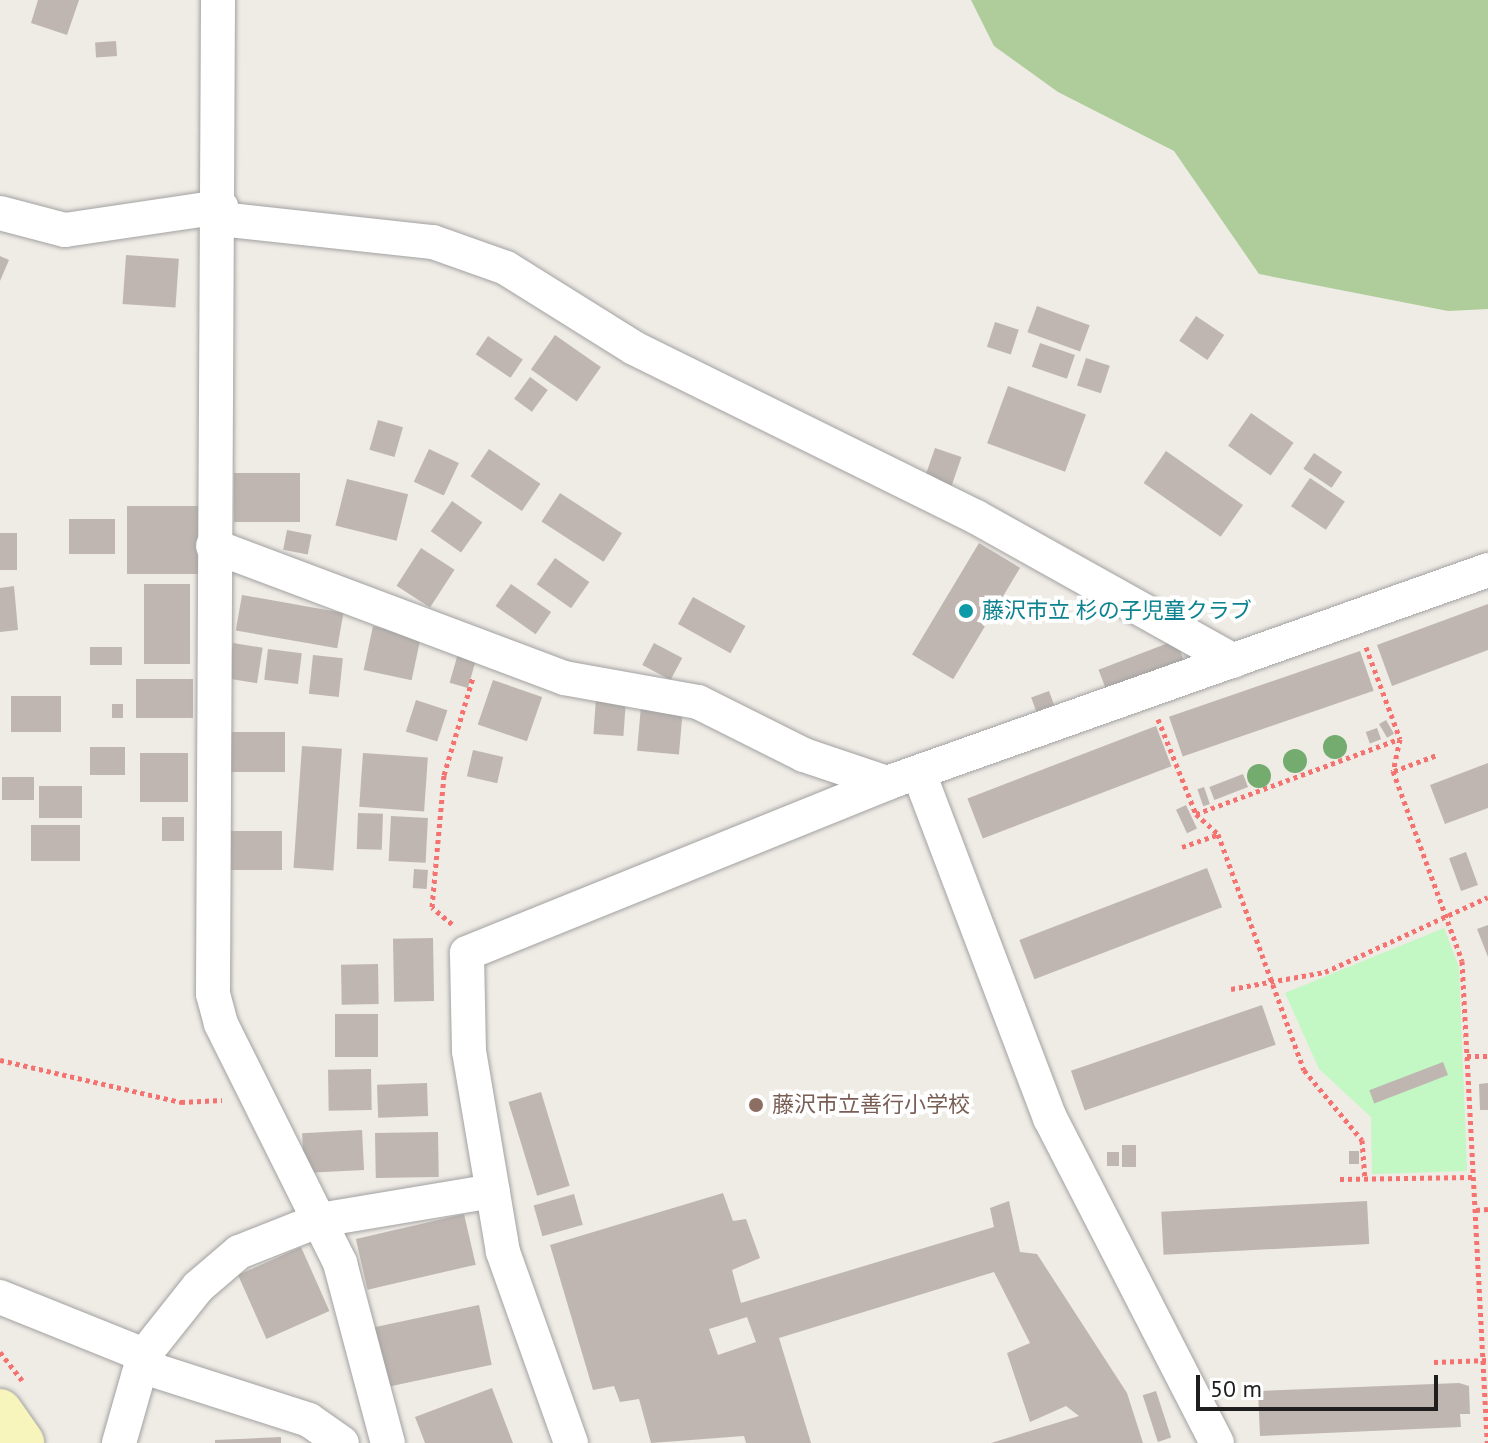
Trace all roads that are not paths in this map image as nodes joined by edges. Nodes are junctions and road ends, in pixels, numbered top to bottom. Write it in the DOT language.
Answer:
graph roads {
  1 [pos="218,0"];
  2 [pos="0,213"];
  3 [pos="221,213"];
  4 [pos="213,546"];
  5 [pos="1488,570"];
  6 [pos="1234,661"];
  7 [pos="904,780"];
  8 [pos="493,1191"];
  9 [pos="320,1220"];
  10 [pos="0,1297"];
  11 [pos="143,1361"];
  12 [pos="0,1411"];
  13 [pos="22,1443"];
  14 [pos="119,1443"];
  15 [pos="342,1443"];
  16 [pos="388,1443"];
  17 [pos="571,1443"];
  18 [pos="1217,1443"];
  1 -- 3 [label="street"];
  2 -- 3 [label="street"];
  3 -- 4 [label="street"];
  3 -- 6 [label="street"];
  4 -- 7 [label="street"];
  4 -- 9 [label="street"];
  5 -- 6 [label="street"];
  6 -- 7 [label="street"];
  7 -- 8 [label="street"];
  7 -- 18 [label="street"];
  8 -- 9 [label="street"];
  8 -- 17 [label="street"];
  9 -- 11 [label="street"];
  9 -- 16 [label="street"];
  10 -- 11 [label="street"];
  11 -- 14 [label="street"];
  11 -- 15 [label="street"];
  12 -- 13 [label="street"];
}
